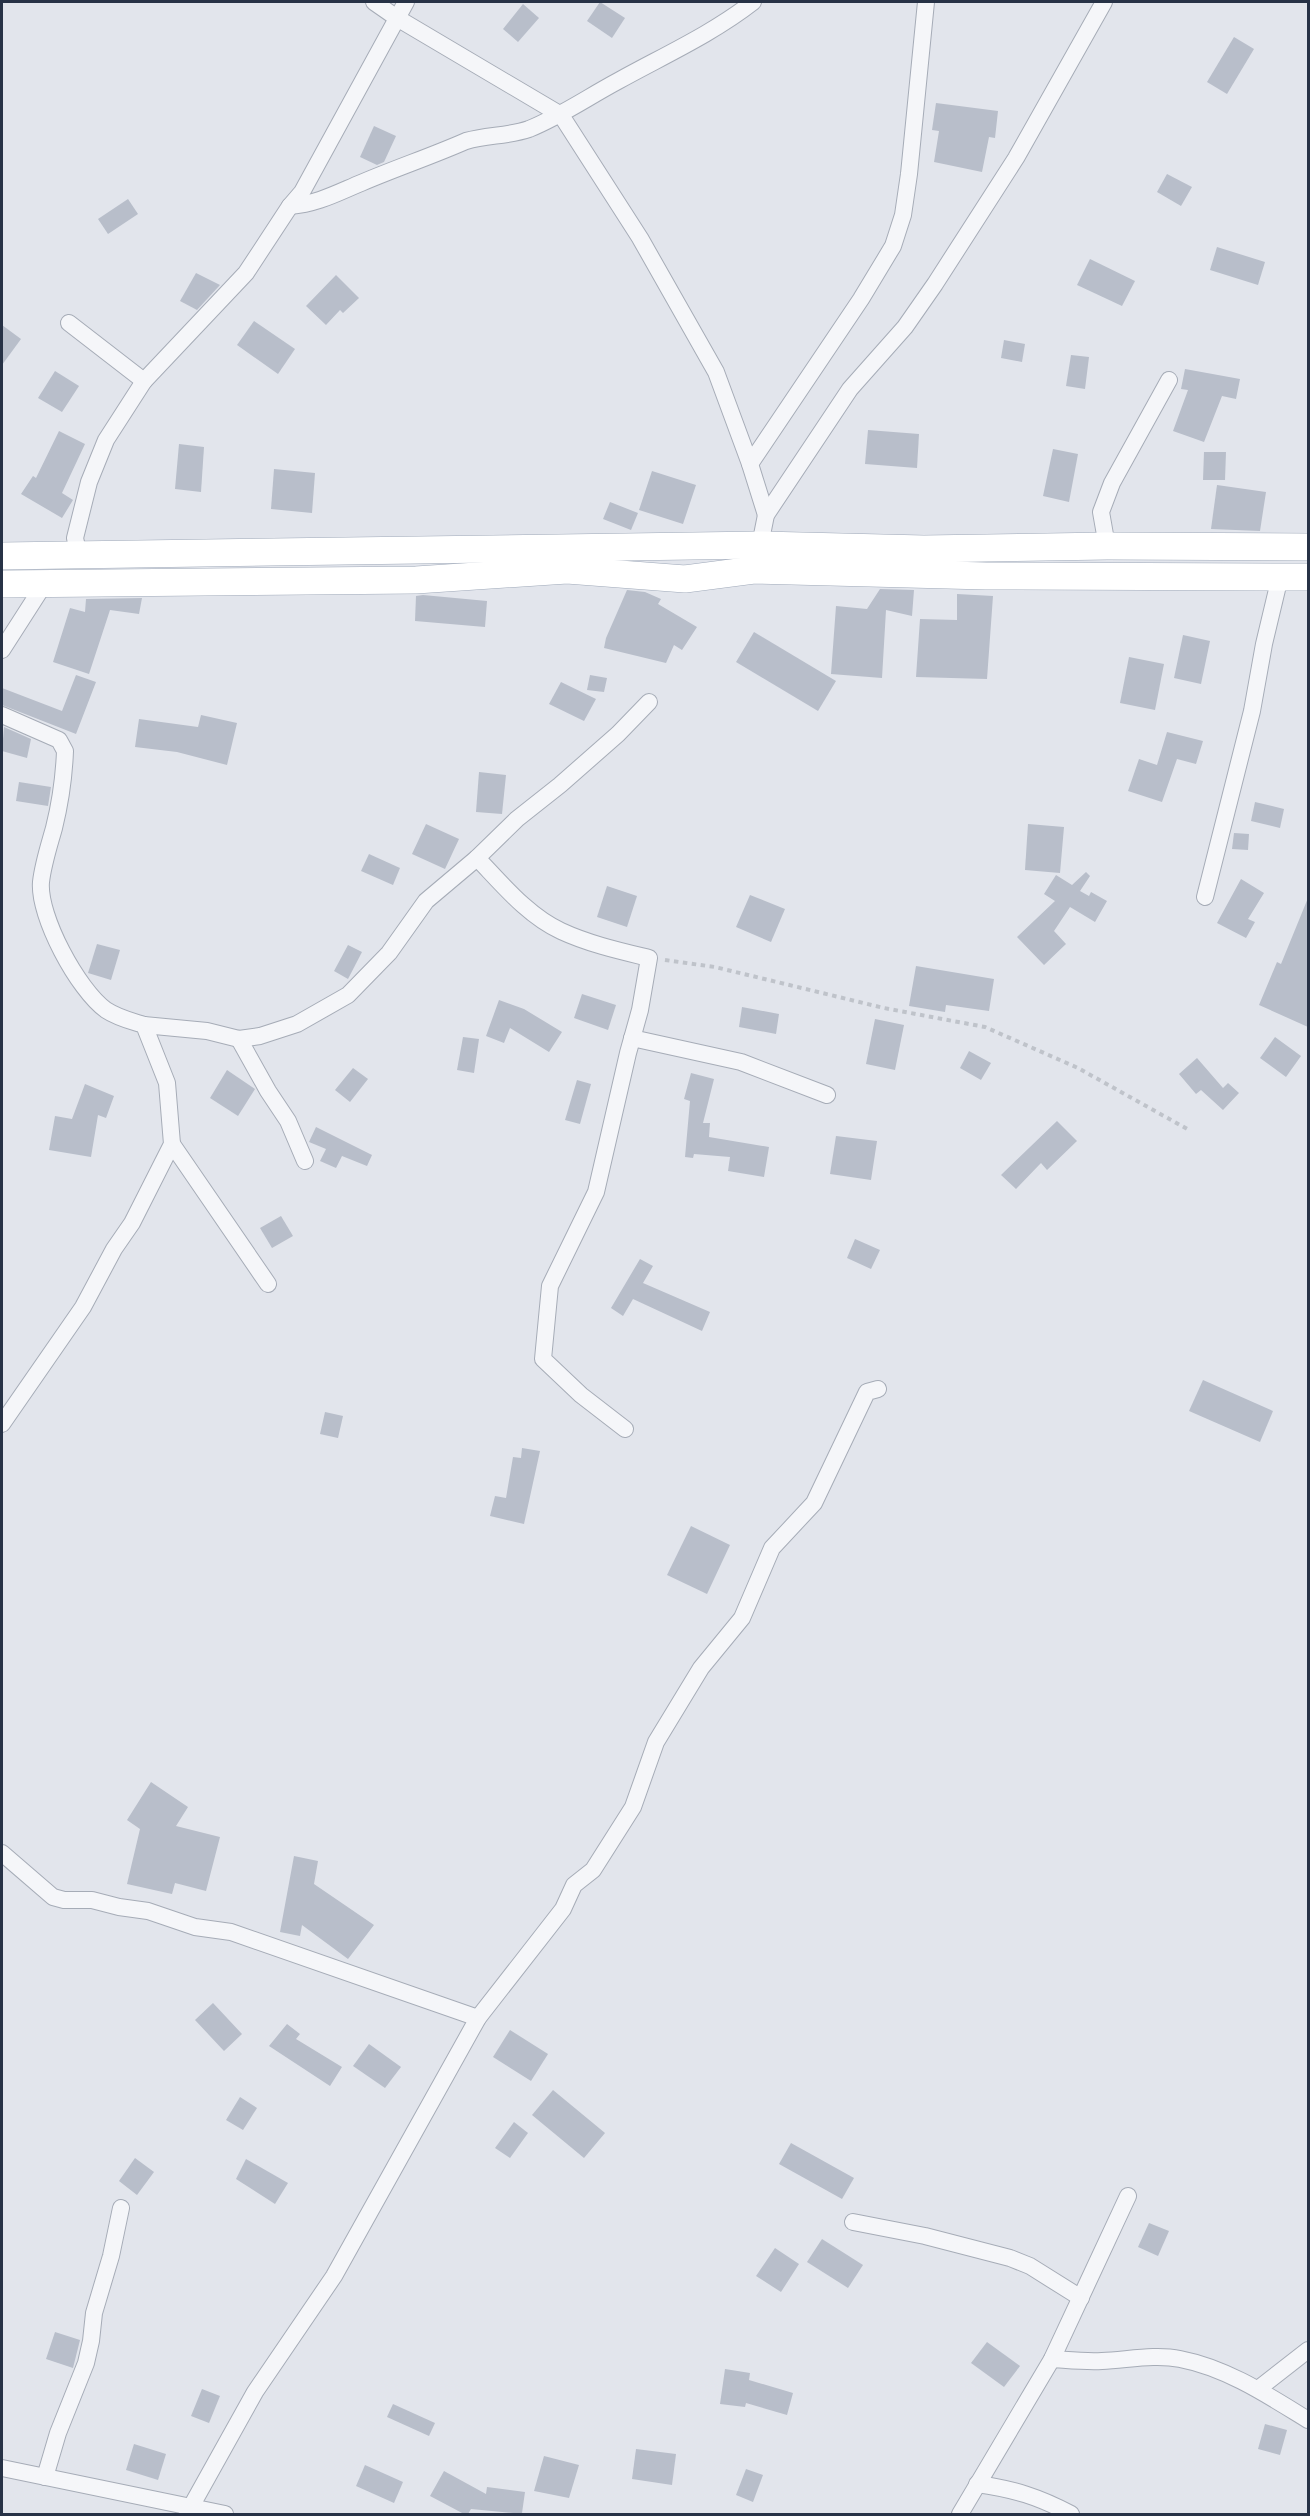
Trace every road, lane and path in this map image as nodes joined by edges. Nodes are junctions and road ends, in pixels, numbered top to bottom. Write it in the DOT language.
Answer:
graph roads {
  1 [pos="374,2"];
  2 [pos="406,2"];
  3 [pos="753,2"];
  4 [pos="926,2"];
  5 [pos="1104,2"];
  6 [pos="397,18"];
  7 [pos="561,116"];
  8 [pos="290,206"];
  9 [pos="69,323"];
  10 [pos="1168,380"];
  11 [pos="144,381"];
  12 [pos="750,464"];
  13 [pos="766,515"];
  14 [pos="760,545"];
  15 [pos="1107,546"];
  16 [pos="1308,547"];
  17 [pos="2,556"];
  18 [pos="79,556"];
  19 [pos="1280,577"];
  20 [pos="1308,577"];
  21 [pos="45,583"];
  22 [pos="2,584"];
  23 [pos="2,650"];
  24 [pos="649,702"];
  25 [pos="2,715"];
  26 [pos="477,858"];
  27 [pos="1205,897"];
  28 [pos="650,958"];
  29 [pos="144,1025"];
  30 [pos="632,1038"];
  31 [pos="239,1039"];
  32 [pos="827,1095"];
  33 [pos="1189,1130"];
  34 [pos="172,1144"];
  35 [pos="306,1161"];
  36 [pos="268,1284"];
  37 [pos="878,1389"];
  38 [pos="2,1424"];
  39 [pos="625,1429"];
  40 [pos="2,1853"];
  41 [pos="478,2018"];
  42 [pos="1128,2196"];
  43 [pos="121,2208"];
  44 [pos="853,2222"];
  45 [pos="1081,2298"];
  46 [pos="1308,2350"];
  47 [pos="1052,2359"];
  48 [pos="1258,2389"];
  49 [pos="1308,2420"];
  50 [pos="2,2468"];
  51 [pos="45,2477"];
  52 [pos="977,2484"];
  53 [pos="189,2512"];
  54 [pos="225,2514"];
  55 [pos="960,2514"];
  56 [pos="1071,2514"];
  1 -- 6 [label="street"];
  2 -- 6 [label="street"];
  3 -- 7 [label="street"];
  4 -- 12 [label="street"];
  5 -- 13 [label="street"];
  6 -- 7 [label="street"];
  6 -- 8 [label="street"];
  7 -- 8 [label="street"];
  7 -- 12 [label="street"];
  8 -- 11 [label="street"];
  9 -- 11 [label="street"];
  10 -- 15 [label="street"];
  11 -- 18 [label="street"];
  12 -- 13 [label="street"];
  13 -- 14 [label="street"];
  14 -- 15 [label="main road"];
  14 -- 18 [label="main road"];
  15 -- 16 [label="main road"];
  17 -- 18 [label="main road"];
  19 -- 20 [label="main road"];
  19 -- 21 [label="main road"];
  19 -- 27 [label="street"];
  21 -- 22 [label="main road"];
  21 -- 23 [label="street"];
  24 -- 26 [label="street"];
  25 -- 29 [label="street"];
  26 -- 28 [label="street"];
  26 -- 31 [label="street"];
  28 -- 30 [label="street"];
  28 -- 33 [label="path"];
  29 -- 31 [label="street"];
  29 -- 34 [label="street"];
  30 -- 32 [label="street"];
  30 -- 39 [label="street"];
  31 -- 35 [label="street"];
  34 -- 36 [label="street"];
  34 -- 38 [label="street"];
  37 -- 41 [label="street"];
  40 -- 41 [label="street"];
  41 -- 53 [label="street"];
  42 -- 45 [label="street"];
  43 -- 51 [label="street"];
  44 -- 45 [label="street"];
  45 -- 47 [label="street"];
  46 -- 48 [label="street"];
  47 -- 48 [label="street"];
  47 -- 52 [label="street"];
  48 -- 49 [label="street"];
  50 -- 51 [label="street"];
  51 -- 53 [label="street"];
  52 -- 55 [label="street"];
  52 -- 56 [label="street"];
  53 -- 54 [label="street"];
}
